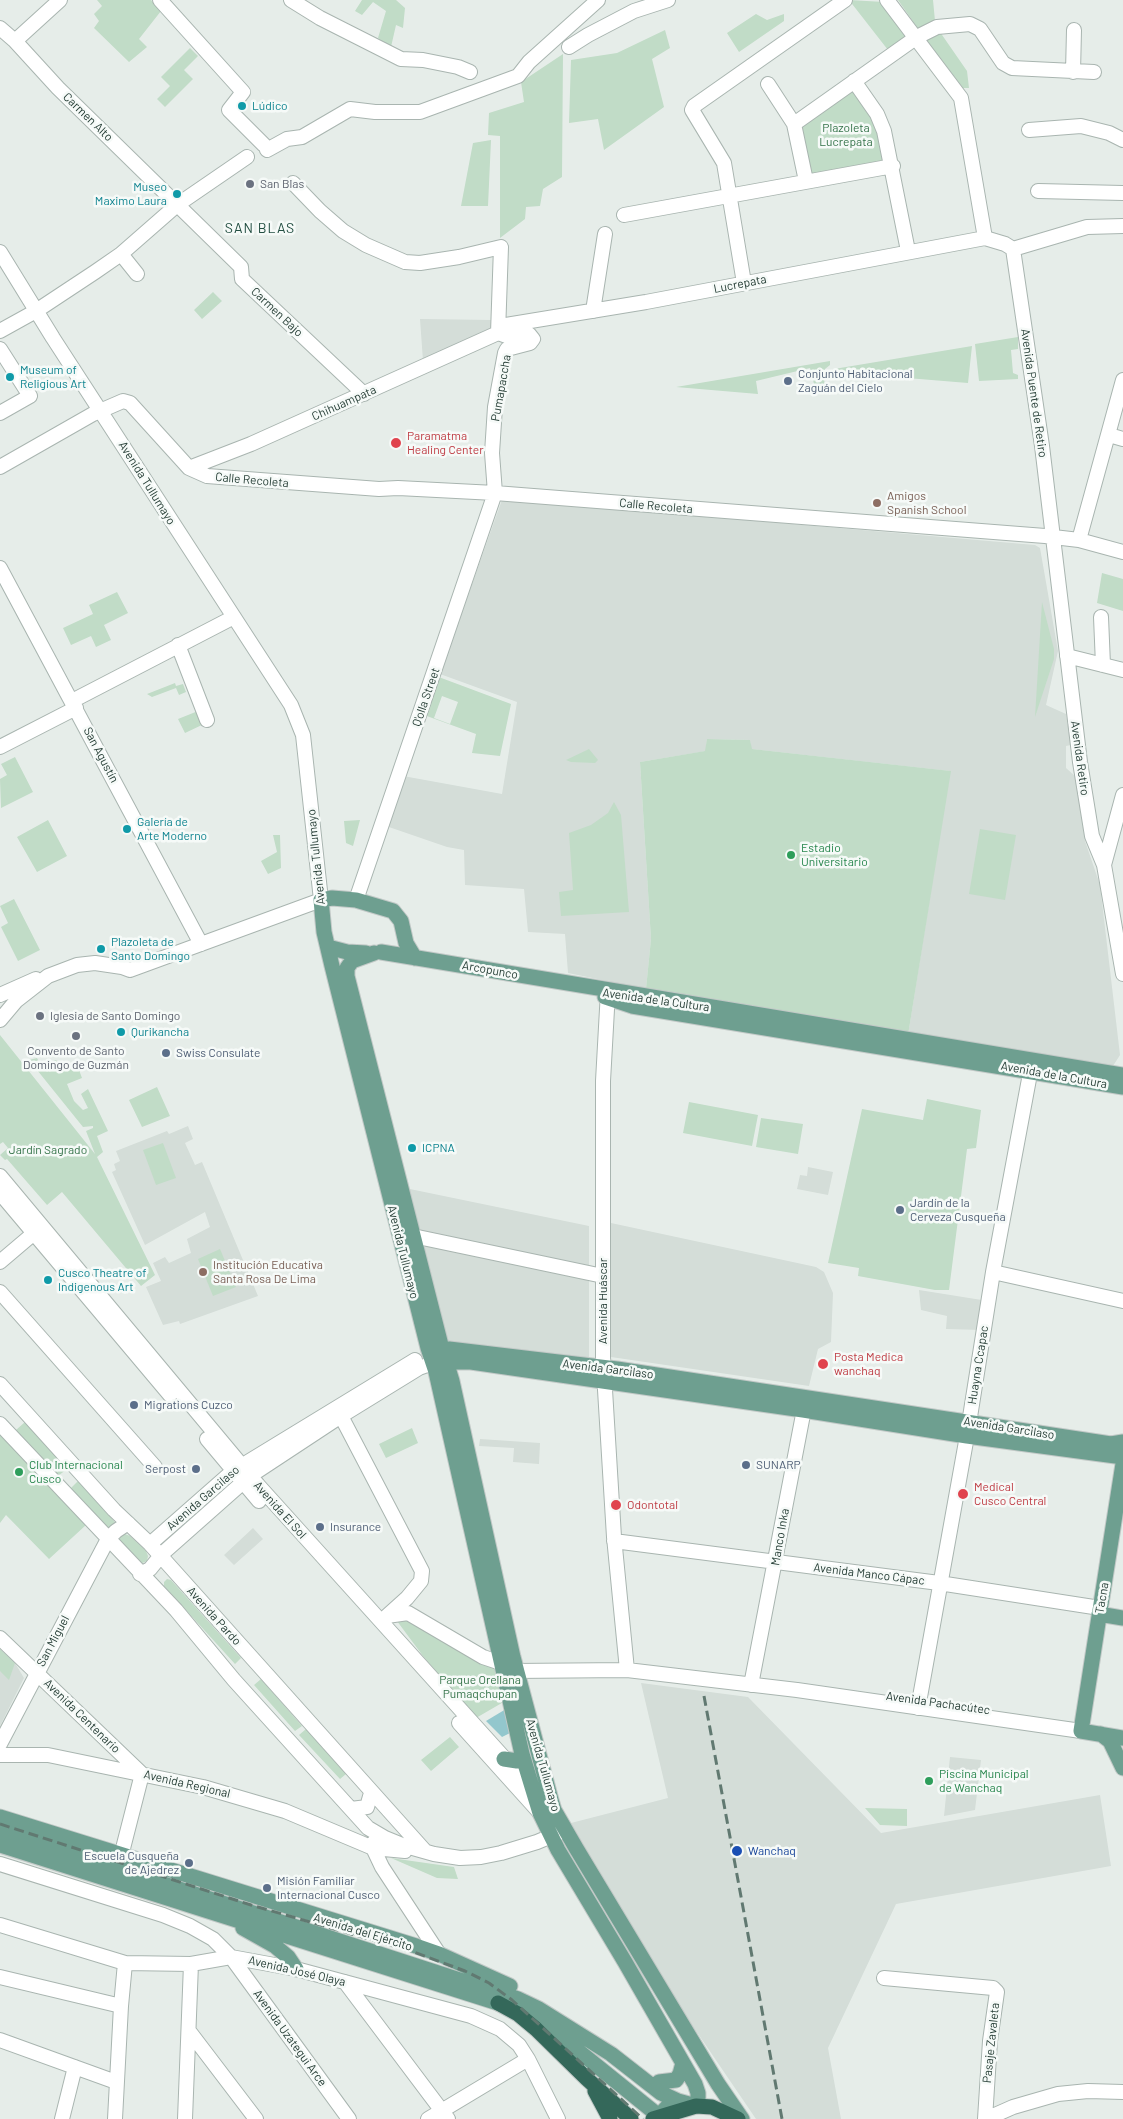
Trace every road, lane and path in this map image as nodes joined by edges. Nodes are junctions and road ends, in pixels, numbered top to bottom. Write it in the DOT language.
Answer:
graph roads {
  1 [pos="60,0"];
  2 [pos="160,0"];
  3 [pos="291,0"];
  4 [pos="598,0"];
  5 [pos="668,0"];
  6 [pos="845,0"];
  7 [pos="887,0"];
  8 [pos="0,28"];
  9 [pos="1074,30"];
  10 [pos="917,37"];
  11 [pos="15,41"];
  12 [pos="569,47"];
  13 [pos="470,72"];
  14 [pos="1073,72"];
  15 [pos="1094,72"];
  16 [pos="854,81"];
  17 [pos="768,84"];
  18 [pos="794,124"];
  19 [pos="1029,130"];
  20 [pos="1123,140"];
  21 [pos="247,158"];
  22 [pos="893,166"];
  23 [pos="806,181"];
  24 [pos="294,183"];
  25 [pos="1038,190"];
  26 [pos="1123,192"];
  27 [pos="730,196"];
  28 [pos="177,205"];
  29 [pos="624,215"];
  30 [pos="1123,226"];
  31 [pos="605,234"];
  32 [pos="985,238"];
  33 [pos="1013,249"];
  34 [pos="908,251"];
  35 [pos="0,252"];
  36 [pos="121,254"];
  37 [pos="137,274"];
  38 [pos="744,283"];
  39 [pos="593,311"];
  40 [pos="36,312"];
  41 [pos="0,331"];
  42 [pos="498,333"];
  43 [pos="0,349"];
  44 [pos="1123,380"];
  45 [pos="364,394"];
  46 [pos="101,410"];
  47 [pos="0,413"];
  48 [pos="1109,435"];
  49 [pos="1123,439"];
  50 [pos="0,467"];
  51 [pos="189,468"];
  52 [pos="495,493"];
  53 [pos="1054,537"];
  54 [pos="1078,540"];
  55 [pos="1123,552"];
  56 [pos="0,568"];
  57 [pos="234,617"];
  58 [pos="1101,617"];
  59 [pos="178,645"];
  60 [pos="1067,656"];
  61 [pos="1103,665"];
  62 [pos="1123,670"];
  63 [pos="74,704"];
  64 [pos="207,720"];
  65 [pos="0,747"];
  66 [pos="1123,795"];
  67 [pos="1104,866"];
  68 [pos="356,900"];
  69 [pos="314,902"];
  70 [pos="403,931"];
  71 [pos="201,944"];
  72 [pos="328,947"];
  73 [pos="378,952"];
  74 [pos="415,958"];
  75 [pos="1123,974"];
  76 [pos="48,976"];
  77 [pos="605,993"];
  78 [pos="0,995"];
  79 [pos="0,1020"];
  80 [pos="1032,1065"];
  81 [pos="1118,1072"];
  82 [pos="1123,1087"];
  83 [pos="0,1176"];
  84 [pos="0,1193"];
  85 [pos="38,1230"];
  86 [pos="413,1236"];
  87 [pos="0,1262"];
  88 [pos="993,1272"];
  89 [pos="603,1276"];
  90 [pos="0,1292"];
  91 [pos="1123,1302"];
  92 [pos="438,1357"];
  93 [pos="604,1374"];
  94 [pos="0,1384"];
  95 [pos="805,1404"];
  96 [pos="341,1416"];
  97 [pos="0,1424"];
  98 [pos="968,1429"];
  99 [pos="1123,1442"];
  100 [pos="1123,1456"];
  101 [pos="1123,1464"];
  102 [pos="156,1467"];
  103 [pos="242,1473"];
  104 [pos="128,1523"];
  105 [pos="108,1538"];
  106 [pos="150,1544"];
  107 [pos="614,1545"];
  108 [pos="161,1557"];
  109 [pos="775,1565"];
  110 [pos="140,1574"];
  111 [pos="938,1587"];
  112 [pos="407,1598"];
  113 [pos="1099,1611"];
  114 [pos="1123,1611"];
  115 [pos="408,1613"];
  116 [pos="1123,1618"];
  117 [pos="381,1622"];
  118 [pos="0,1638"];
  119 [pos="511,1665"];
  120 [pos="626,1665"];
  121 [pos="36,1673"];
  122 [pos="752,1680"];
  123 [pos="918,1704"];
  124 [pos="1082,1727"];
  125 [pos="1123,1730"];
  126 [pos="1101,1734"];
  127 [pos="1123,1738"];
  128 [pos="0,1744"];
  129 [pos="522,1754"];
  130 [pos="0,1755"];
  131 [pos="504,1759"];
  132 [pos="1123,1768"];
  133 [pos="142,1774"];
  134 [pos="533,1790"];
  135 [pos="371,1793"];
  136 [pos="351,1809"];
  137 [pos="547,1812"];
  138 [pos="0,1817"];
  139 [pos="0,1831"];
  140 [pos="375,1833"];
  141 [pos="558,1833"];
  142 [pos="0,1845"];
  143 [pos="370,1846"];
  144 [pos="426,1852"];
  145 [pos="119,1862"];
  146 [pos="0,1864"];
  147 [pos="58,1864"];
  148 [pos="238,1920"];
  149 [pos="0,1925"];
  150 [pos="439,1954"];
  151 [pos="231,1957"];
  152 [pos="125,1962"];
  153 [pos="191,1964"];
  154 [pos="296,1969"];
  155 [pos="0,1977"];
  156 [pos="884,1978"];
  157 [pos="344,1982"];
  158 [pos="498,2003"];
  159 [pos="121,2006"];
  160 [pos="190,2031"];
  161 [pos="582,2036"];
  162 [pos="0,2040"];
  163 [pos="613,2046"];
  164 [pos="528,2059"];
  165 [pos="682,2063"];
  166 [pos="75,2067"];
  167 [pos="586,2078"];
  168 [pos="116,2082"];
  169 [pos="660,2082"];
  170 [pos="1123,2092"];
  171 [pos="670,2098"];
  172 [pos="1022,2104"];
  173 [pos="694,2109"];
  174 [pos="445,2114"];
  175 [pos="658,2118"];
  176 [pos="62,2119"];
  177 [pos="115,2119"];
  178 [pos="184,2119"];
  179 [pos="256,2119"];
  180 [pos="349,2119"];
  181 [pos="428,2119"];
  182 [pos="558,2119"];
  183 [pos="610,2119"];
  184 [pos="631,2119"];
  185 [pos="738,2119"];
  186 [pos="742,2119"];
  187 [pos="985,2119"];
  188 [pos="1023,2119"];
  1 -- 11 [label="street"];
  2 -- 4 [label="street"];
  3 -- 13 [label="street"];
  5 -- 12 [label="street"];
  6 -- 27 [label="street"];
  7 -- 10 [label="street"];
  8 -- 11 [label="street, Carmen Alto"];
  9 -- 14 [label="street"];
  10 -- 14 [label="street"];
  10 -- 16 [label="street"];
  10 -- 32 [label="street"];
  11 -- 28 [label="street, Carmen Alto"];
  14 -- 15 [label="street"];
  16 -- 18 [label="street"];
  16 -- 22 [label="street"];
  17 -- 18 [label="street"];
  18 -- 23 [label="street"];
  19 -- 20 [label="street"];
  21 -- 28 [label="street"];
  22 -- 23 [label="street"];
  22 -- 34 [label="street"];
  23 -- 27 [label="street"];
  24 -- 42 [label="street"];
  25 -- 26 [label="street"];
  27 -- 29 [label="street"];
  27 -- 38 [label="street"];
  28 -- 36 [label="street"];
  28 -- 45 [label="street, Carmen Bajo"];
  30 -- 33 [label="street"];
  31 -- 39 [label="street"];
  32 -- 33 [label="street"];
  32 -- 34 [label="street, Lucrepata"];
  33 -- 53 [label="street, Avenida Puente de Retiro"];
  34 -- 38 [label="street, Lucrepata"];
  35 -- 40 [label="street, Avenida Tullumayo"];
  36 -- 37 [label="street"];
  36 -- 40 [label="street"];
  38 -- 39 [label="street, Lucrepata"];
  39 -- 42 [label="street, Lucrepata"];
  40 -- 41 [label="street"];
  40 -- 46 [label="street, Avenida Tullumayo"];
  42 -- 45 [label="street, Chihuampata"];
  42 -- 52 [label="street, Pumapaccha"];
  43 -- 47 [label="street"];
  44 -- 48 [label="street"];
  45 -- 51 [label="street, Chihuampata"];
  46 -- 50 [label="street"];
  46 -- 51 [label="street"];
  46 -- 57 [label="street, Avenida Tullumayo"];
  48 -- 49 [label="street"];
  48 -- 54 [label="street"];
  51 -- 52 [label="street, Calle Recoleta"];
  52 -- 53 [label="street, Calle Recoleta"];
  52 -- 68 [label="street, Q'olla Street"];
  53 -- 54 [label="street, Calle Recoleta"];
  53 -- 60 [label="street, Avenida Retiro"];
  54 -- 55 [label="street, Calle Recoleta"];
  56 -- 63 [label="street, San Agustín"];
  57 -- 59 [label="street"];
  57 -- 69 [label="street, Avenida Tullumayo"];
  58 -- 61 [label="street"];
  59 -- 63 [label="street"];
  59 -- 64 [label="street"];
  60 -- 61 [label="street"];
  60 -- 67 [label="street, Avenida Retiro"];
  61 -- 62 [label="street"];
  63 -- 65 [label="street"];
  63 -- 71 [label="street, San Agustín"];
  66 -- 67 [label="street"];
  67 -- 75 [label="street, Avenida Retiro"];
  68 -- 69 [label="main road"];
  68 -- 70 [label="main road"];
  69 -- 71 [label="street"];
  69 -- 72 [label="main road, Avenida Tullumayo"];
  70 -- 73 [label="main road, Avenida Tullumayo"];
  70 -- 74 [label="main road"];
  71 -- 76 [label="street"];
  72 -- 73 [label="main road, Arcopunco"];
  72 -- 92 [label="main road, Avenida Tullumayo"];
  73 -- 74 [label="main road, Arcopunco"];
  73 -- 86 [label="main road, Avenida Tullumayo"];
  74 -- 77 [label="main road, Arcopunco"];
  76 -- 78 [label="street"];
  76 -- 79 [label="street"];
  77 -- 80 [label="main road, Avenida de la Cultura"];
  77 -- 89 [label="street, Avenida Huáscar"];
  80 -- 81 [label="main road, Avenida de la Cultura"];
  80 -- 82 [label="main road, Avenida de la Cultura"];
  80 -- 88 [label="street, Huayna Ccapac"];
  83 -- 85 [label="street, Avenida El Sol"];
  84 -- 85 [label="street, Avenida El Sol"];
  85 -- 87 [label="street"];
  85 -- 103 [label="street, Avenida El Sol"];
  86 -- 89 [label="street"];
  86 -- 92 [label="main road, Avenida Tullumayo"];
  88 -- 91 [label="street"];
  88 -- 98 [label="street, Huayna Ccapac"];
  89 -- 93 [label="street, Avenida Huáscar"];
  90 -- 102 [label="street"];
  92 -- 93 [label="main road, Avenida Garcilaso"];
  92 -- 96 [label="street, Avenida Garcilaso"];
  92 -- 103 [label="street, Avenida Garcilaso"];
  92 -- 119 [label="main road, Avenida Tullumayo"];
  93 -- 95 [label="main road, Avenida Garcilaso"];
  93 -- 107 [label="street, Avenida Huáscar"];
  94 -- 104 [label="street, Avenida Pardo"];
  95 -- 98 [label="main road, Avenida Garcilaso"];
  95 -- 109 [label="street, Manco Inka"];
  96 -- 103 [label="street, Avenida Garcilaso"];
  96 -- 112 [label="street"];
  97 -- 105 [label="street, Avenida Pardo"];
  98 -- 99 [label="main road, Avenida Garcilaso"];
  98 -- 100 [label="main road, Avenida Garcilaso"];
  98 -- 111 [label="street, Huayna Ccapac"];
  101 -- 113 [label="main road, Tacna"];
  103 -- 106 [label="street, Avenida Garcilaso"];
  103 -- 108 [label="street, Avenida Garcilaso"];
  103 -- 117 [label="street, Avenida El Sol"];
  104 -- 105 [label="street"];
  104 -- 106 [label="street, Avenida Pardo"];
  105 -- 110 [label="street, Avenida Pardo"];
  105 -- 121 [label="street, San Miguel"];
  106 -- 108 [label="street, Avenida Pardo"];
  107 -- 109 [label="street, Avenida Manco Cápac"];
  107 -- 120 [label="street, Avenida Huáscar"];
  108 -- 110 [label="street, Avenida Garcilaso"];
  108 -- 135 [label="street, Avenida Pardo"];
  109 -- 111 [label="street, Avenida Manco Cápac"];
  109 -- 122 [label="street, Manco Inka"];
  110 -- 136 [label="street, Avenida Pardo"];
  111 -- 113 [label="street, Avenida Manco Cápac"];
  111 -- 123 [label="street, Huayna Ccapac"];
  112 -- 115 [label="street"];
  112 -- 117 [label="street"];
  113 -- 114 [label="main road, Avenida Manco Cápac"];
  113 -- 116 [label="main road, Avenida Manco Cápac"];
  113 -- 124 [label="main road, Tacna"];
  115 -- 117 [label="street"];
  115 -- 119 [label="street"];
  117 -- 131 [label="street, Avenida El Sol"];
  117 -- 137 [label="street, Avenida El Sol"];
  118 -- 121 [label="street, Avenida Centenario"];
  119 -- 120 [label="street, Avenida Pachacútec"];
  119 -- 120 [label="street, Avenida Pachacútec"];
  119 -- 129 [label="main road, Avenida Tullumayo"];
  119 -- 137 [label="main road, Avenida Tullumayo"];
  120 -- 122 [label="street, Avenida Pachacútec"];
  121 -- 128 [label="street, San Miguel"];
  121 -- 133 [label="street, Avenida Centenario"];
  122 -- 123 [label="street, Avenida Pachacútec"];
  123 -- 124 [label="street, Avenida Pachacútec"];
  124 -- 125 [label="main road, Avenida Pachacútec"];
  124 -- 126 [label="main road, Avenida Pachacútec"];
  126 -- 127 [label="main road, Avenida Pachacútec"];
  126 -- 132 [label="main road"];
  129 -- 131 [label="main road"];
  129 -- 134 [label="main road, Avenida Tullumayo"];
  130 -- 133 [label="street, Avenida Regional"];
  131 -- 134 [label="street, Avenida El Sol"];
  133 -- 143 [label="street, Avenida Regional"];
  133 -- 145 [label="street"];
  134 -- 137 [label="main road, Avenida Tullumayo"];
  135 -- 136 [label="street"];
  135 -- 144 [label="street, Avenida Pardo"];
  136 -- 140 [label="street, Avenida Pardo"];
  137 -- 141 [label="main road, Avenida Tullumayo"];
  138 -- 145 [label="main road, Avenida del Ejército"];
  139 -- 145 [label="main road, Avenida del Ejército"];
  140 -- 143 [label="street"];
  140 -- 144 [label="street, Avenida Pardo"];
  141 -- 144 [label="street, Avenida Pardo"];
  141 -- 165 [label="main road, Avenida Tullumayo"];
  141 -- 186 [label="main road, Avenida Tullumayo"];
  142 -- 147 [label="main road, Avenida del Ejército"];
  143 -- 144 [label="street, Avenida Regional"];
  143 -- 150 [label="street"];
  145 -- 147 [label="street"];
  145 -- 150 [label="main road, Avenida del Ejército"];
  145 -- 161 [label="main road, Avenida del Ejército"];
  146 -- 151 [label="street, Avenida José Olaya"];
  147 -- 148 [label="main road, Avenida del Ejército"];
  148 -- 154 [label="main road"];
  148 -- 158 [label="main road, Avenida del Ejército"];
  149 -- 152 [label="street"];
  150 -- 163 [label="main road, Avenida del Ejército"];
  151 -- 153 [label="street"];
  151 -- 154 [label="street, Avenida José Olaya"];
  151 -- 180 [label="street, Avenida Uzategui Arce"];
  152 -- 153 [label="street"];
  152 -- 159 [label="street"];
  153 -- 160 [label="street"];
  154 -- 157 [label="street, Avenida José Olaya"];
  155 -- 159 [label="street"];
  156 -- 187 [label="street, Pasaje Zavaleta"];
  157 -- 164 [label="street, Avenida José Olaya"];
  157 -- 174 [label="street"];
  158 -- 167 [label="highway"];
  158 -- 175 [label="main road, Avenida del Ejército"];
  159 -- 168 [label="street"];
  160 -- 178 [label="street"];
  160 -- 179 [label="street"];
  161 -- 163 [label="main road"];
  161 -- 171 [label="main road, Avenida del Ejército"];
  162 -- 166 [label="street"];
  163 -- 169 [label="main road, Avenida del Ejército"];
  164 -- 174 [label="street"];
  164 -- 182 [label="street, Avenida José Olaya"];
  165 -- 169 [label="main road"];
  165 -- 173 [label="main road, Avenida Tullumayo"];
  166 -- 168 [label="street"];
  166 -- 176 [label="street"];
  167 -- 183 [label="highway"];
  167 -- 184 [label="highway"];
  168 -- 177 [label="street"];
  169 -- 171 [label="main road"];
  170 -- 172 [label="street"];
  171 -- 173 [label="main road, Avenida del Ejército"];
  171 -- 175 [label="main road"];
  172 -- 187 [label="street"];
  172 -- 188 [label="street"];
  173 -- 175 [label="highway"];
  173 -- 185 [label="highway"];
  174 -- 181 [label="street"];
}
